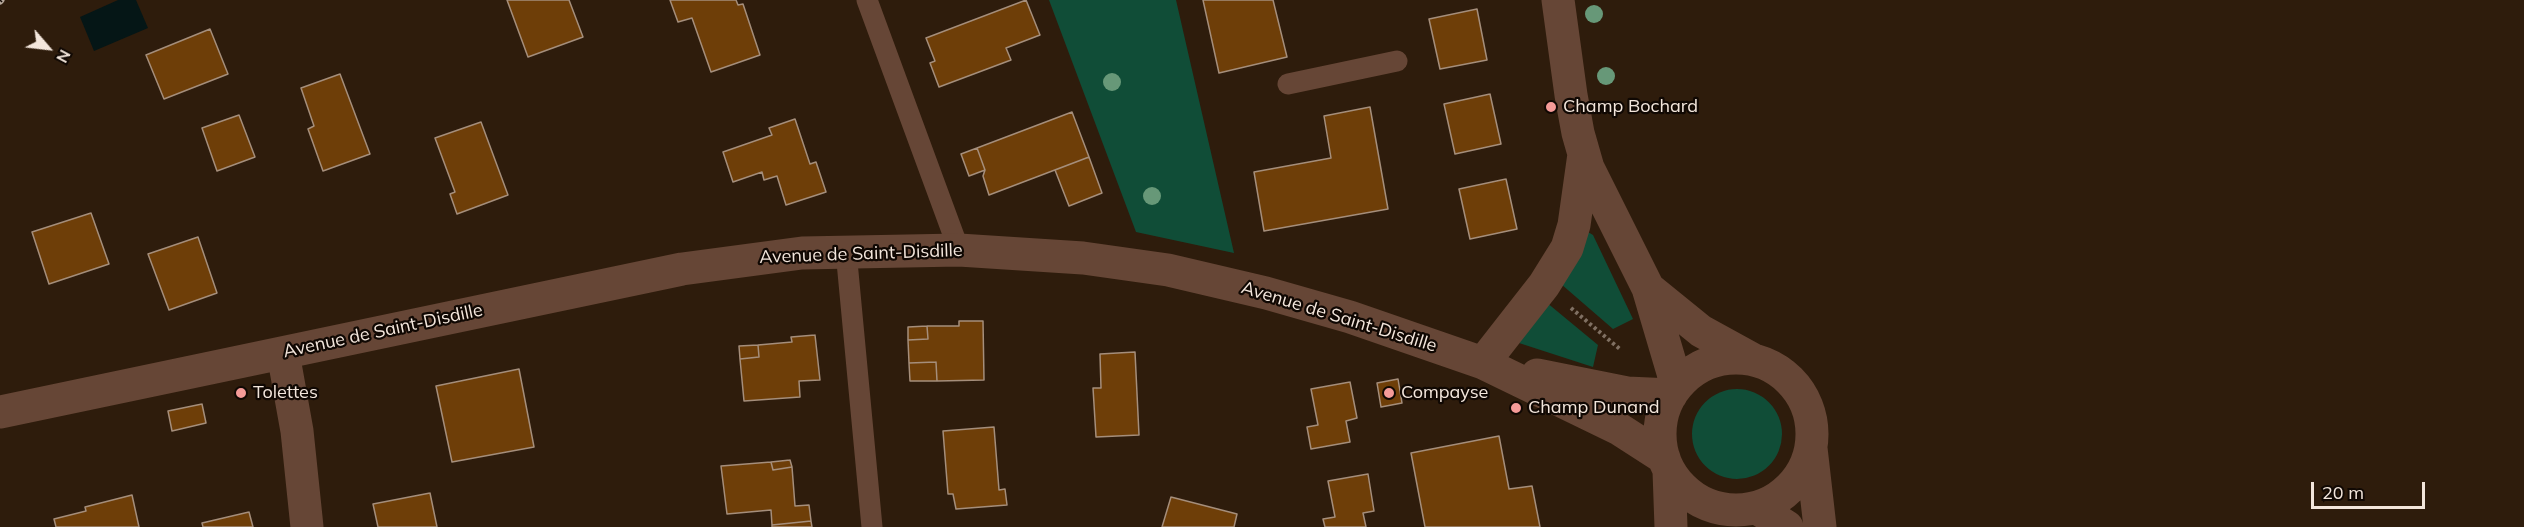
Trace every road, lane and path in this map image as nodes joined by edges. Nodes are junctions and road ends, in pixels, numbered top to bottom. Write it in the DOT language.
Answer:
graph roads {
  1 [pos="867,0"];
  2 [pos="1558,0"];
  3 [pos="1398,61"];
  4 [pos="1288,84"];
  5 [pos="1584,152"];
  6 [pos="959,250"];
  7 [pos="846,251"];
  8 [pos="1648,288"];
  9 [pos="1571,307"];
  10 [pos="1627,345"];
  11 [pos="1620,350"];
  12 [pos="283,352"];
  13 [pos="1616,357"];
  14 [pos="1752,360"];
  15 [pos="1483,363"];
  16 [pos="1674,391"];
  17 [pos="0,412"];
  18 [pos="1811,448"];
  19 [pos="1667,464"];
  20 [pos="1743,515"];
  21 [pos="306,527"];
  22 [pos="872,527"];
  23 [pos="1671,527"];
  24 [pos="1787,527"];
  25 [pos="1820,527"];
  1 -- 6 [label="lane"];
  2 -- 5 [label="street"];
  3 -- 4 [label="lane"];
  5 -- 8 [label="street"];
  5 -- 15 [label="street"];
  6 -- 7 [label="street, Avenue de Saint-Disdille"];
  6 -- 15 [label="street, Avenue de Saint-Disdille"];
  7 -- 12 [label="street, Avenue de Saint-Disdille"];
  7 -- 22 [label="lane"];
  8 -- 14 [label="street"];
  8 -- 16 [label="street"];
  9 -- 11 [label="path"];
  10 -- 11 [label="path"];
  11 -- 13 [label="path"];
  12 -- 17 [label="street, Avenue de Saint-Disdille"];
  12 -- 21 [label="street"];
  14 -- 16 [label="street"];
  14 -- 18 [label="street"];
  15 -- 16 [label="street"];
  15 -- 19 [label="street, Avenue de Saint-Disdille"];
  16 -- 19 [label="street"];
  18 -- 20 [label="street"];
  18 -- 25 [label="street"];
  19 -- 20 [label="street"];
  19 -- 23 [label="street"];
  20 -- 24 [label="street"];
}
